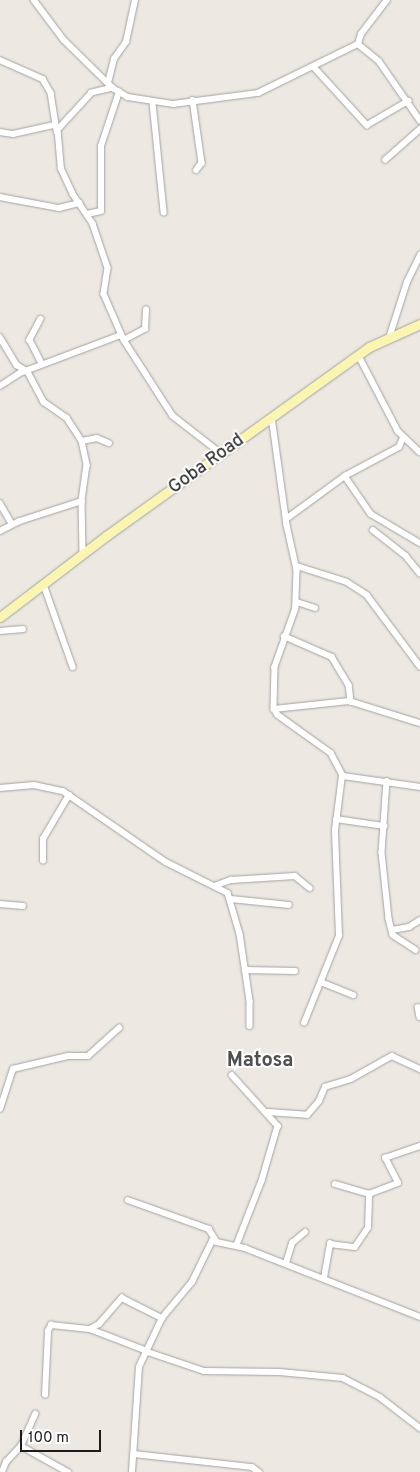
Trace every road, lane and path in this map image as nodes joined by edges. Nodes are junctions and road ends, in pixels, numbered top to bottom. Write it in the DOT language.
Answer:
graph roads {
  1 [pos="34,0"];
  2 [pos="135,0"];
  3 [pos="387,0"];
  4 [pos="358,44"];
  5 [pos="0,60"];
  6 [pos="314,66"];
  7 [pos="108,83"];
  8 [pos="113,88"];
  9 [pos="119,92"];
  10 [pos="193,100"];
  11 [pos="408,101"];
  12 [pos="153,103"];
  13 [pos="420,120"];
  14 [pos="54,125"];
  15 [pos="420,129"];
  16 [pos="0,132"];
  17 [pos="57,132"];
  18 [pos="385,160"];
  19 [pos="197,170"];
  20 [pos="0,197"];
  21 [pos="79,203"];
  22 [pos="164,212"];
  23 [pos="87,214"];
  24 [pos="420,255"];
  25 [pos="146,310"];
  26 [pos="41,319"];
  27 [pos="420,324"];
  28 [pos="390,335"];
  29 [pos="0,337"];
  30 [pos="122,338"];
  31 [pos="359,356"];
  32 [pos="42,364"];
  33 [pos="27,371"];
  34 [pos="0,386"];
  35 [pos="272,417"];
  36 [pos="403,438"];
  37 [pos="82,441"];
  38 [pos="109,443"];
  39 [pos="420,452"];
  40 [pos="223,454"];
  41 [pos="345,476"];
  42 [pos="82,501"];
  43 [pos="0,503"];
  44 [pos="286,519"];
  45 [pos="12,524"];
  46 [pos="372,530"];
  47 [pos="0,531"];
  48 [pos="420,543"];
  49 [pos="83,556"];
  50 [pos="297,566"];
  51 [pos="420,573"];
  52 [pos="44,585"];
  53 [pos="296,602"];
  54 [pos="315,608"];
  55 [pos="0,617"];
  56 [pos="22,629"];
  57 [pos="0,631"];
  58 [pos="284,636"];
  59 [pos="420,666"];
  60 [pos="72,667"];
  61 [pos="351,702"];
  62 [pos="274,709"];
  63 [pos="420,723"];
  64 [pos="342,776"];
  65 [pos="387,781"];
  66 [pos="0,788"];
  67 [pos="420,788"];
  68 [pos="69,795"];
  69 [pos="336,819"];
  70 [pos="384,826"];
  71 [pos="43,861"];
  72 [pos="217,885"];
  73 [pos="310,888"];
  74 [pos="231,899"];
  75 [pos="0,904"];
  76 [pos="288,905"];
  77 [pos="23,906"];
  78 [pos="420,920"];
  79 [pos="392,930"];
  80 [pos="416,950"];
  81 [pos="245,970"];
  82 [pos="295,971"];
  83 [pos="321,982"];
  84 [pos="354,995"];
  85 [pos="418,1007"];
  86 [pos="420,1017"];
  87 [pos="304,1023"];
  88 [pos="250,1026"];
  89 [pos="119,1028"];
  90 [pos="420,1069"];
  91 [pos="232,1075"];
  92 [pos="0,1109"];
  93 [pos="268,1112"];
  94 [pos="419,1146"];
  95 [pos="335,1184"];
  96 [pos="369,1194"];
  97 [pos="128,1200"];
  98 [pos="305,1232"];
  99 [pos="216,1240"];
  100 [pos="237,1245"];
  101 [pos="286,1263"];
  102 [pos="324,1278"];
  103 [pos="420,1317"];
  104 [pos="162,1318"];
  105 [pos="90,1329"];
  106 [pos="145,1350"];
  107 [pos="45,1395"];
  108 [pos="35,1414"];
  109 [pos="420,1428"];
  110 [pos="21,1446"];
  111 [pos="134,1454"];
  112 [pos="2,1472"];
  113 [pos="68,1472"];
  114 [pos="132,1472"];
  115 [pos="259,1472"];
  1 -- 7 [label="street"];
  2 -- 7 [label="street"];
  3 -- 4 [label="street"];
  4 -- 6 [label="street"];
  4 -- 11 [label="street"];
  5 -- 14 [label="street"];
  6 -- 10 [label="street"];
  6 -- 11 [label="street"];
  7 -- 8 [label="street"];
  8 -- 9 [label="street"];
  8 -- 17 [label="street"];
  9 -- 12 [label="street"];
  9 -- 23 [label="street"];
  10 -- 12 [label="street"];
  10 -- 19 [label="street"];
  11 -- 13 [label="street"];
  12 -- 22 [label="street"];
  14 -- 16 [label="street"];
  14 -- 17 [label="street"];
  15 -- 18 [label="street"];
  17 -- 21 [label="street"];
  20 -- 21 [label="street"];
  21 -- 23 [label="street"];
  23 -- 30 [label="street"];
  24 -- 28 [label="street"];
  25 -- 30 [label="street"];
  26 -- 32 [label="street"];
  27 -- 28 [label="main road, Goba Road"];
  28 -- 31 [label="main road, Goba Road"];
  29 -- 33 [label="street"];
  30 -- 32 [label="street"];
  30 -- 40 [label="street"];
  31 -- 35 [label="main road, Goba Road"];
  31 -- 36 [label="street"];
  32 -- 33 [label="street"];
  33 -- 34 [label="street"];
  33 -- 37 [label="street"];
  35 -- 40 [label="main road, Goba Road"];
  35 -- 44 [label="street"];
  36 -- 39 [label="street"];
  36 -- 41 [label="street"];
  37 -- 38 [label="street"];
  37 -- 42 [label="street"];
  40 -- 49 [label="main road, Goba Road"];
  41 -- 44 [label="street"];
  41 -- 48 [label="street"];
  42 -- 45 [label="street"];
  42 -- 49 [label="street"];
  43 -- 45 [label="street"];
  44 -- 50 [label="street"];
  45 -- 47 [label="street"];
  46 -- 51 [label="street"];
  49 -- 52 [label="main road, Goba Road"];
  50 -- 53 [label="street"];
  50 -- 59 [label="street"];
  52 -- 55 [label="main road, Goba Road"];
  52 -- 60 [label="street"];
  53 -- 54 [label="street"];
  53 -- 58 [label="street"];
  56 -- 57 [label="street"];
  58 -- 61 [label="street"];
  58 -- 62 [label="street"];
  61 -- 62 [label="street"];
  61 -- 63 [label="street"];
  62 -- 64 [label="street"];
  64 -- 65 [label="street"];
  64 -- 69 [label="street"];
  65 -- 67 [label="street"];
  65 -- 70 [label="street"];
  66 -- 68 [label="street"];
  68 -- 71 [label="street"];
  68 -- 72 [label="street"];
  69 -- 70 [label="street"];
  69 -- 83 [label="street"];
  70 -- 79 [label="street"];
  72 -- 73 [label="street"];
  72 -- 74 [label="street"];
  74 -- 76 [label="street"];
  74 -- 81 [label="street"];
  75 -- 77 [label="street"];
  78 -- 79 [label="street"];
  79 -- 80 [label="street"];
  81 -- 82 [label="street"];
  81 -- 88 [label="street"];
  83 -- 84 [label="street"];
  83 -- 87 [label="street"];
  85 -- 86 [label="street"];
  89 -- 92 [label="street"];
  90 -- 93 [label="street"];
  91 -- 93 [label="street"];
  93 -- 100 [label="street"];
  94 -- 96 [label="street"];
  95 -- 96 [label="street"];
  96 -- 102 [label="street"];
  97 -- 99 [label="street"];
  98 -- 101 [label="street"];
  99 -- 100 [label="street"];
  99 -- 104 [label="street"];
  100 -- 101 [label="street"];
  101 -- 102 [label="street"];
  102 -- 103 [label="street"];
  104 -- 105 [label="street"];
  104 -- 106 [label="street"];
  105 -- 106 [label="street"];
  105 -- 107 [label="street"];
  106 -- 109 [label="street"];
  106 -- 111 [label="street"];
  108 -- 110 [label="street"];
  110 -- 112 [label="street"];
  110 -- 113 [label="street"];
  111 -- 114 [label="street"];
  111 -- 115 [label="street"];
}
